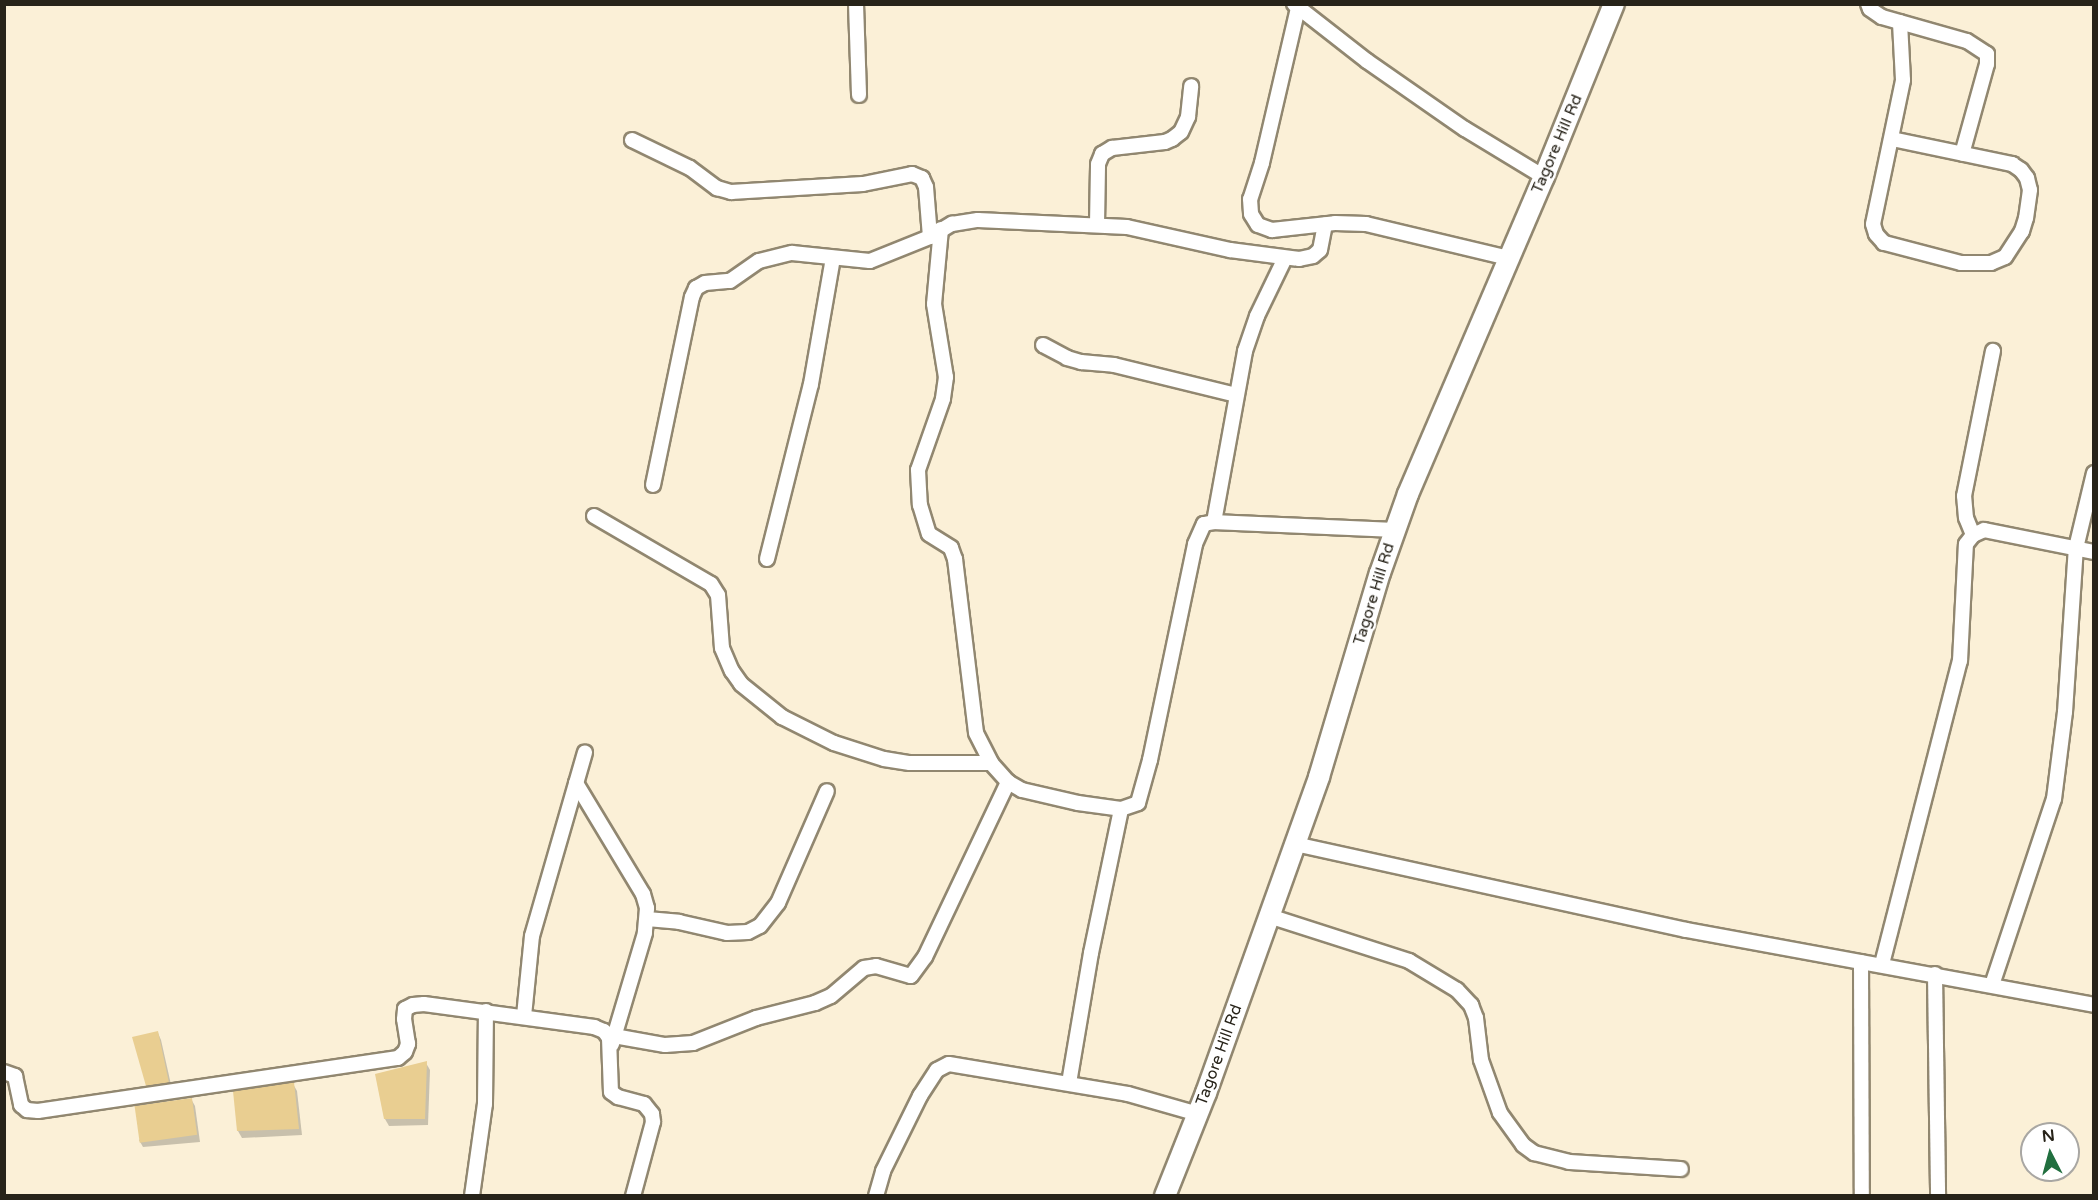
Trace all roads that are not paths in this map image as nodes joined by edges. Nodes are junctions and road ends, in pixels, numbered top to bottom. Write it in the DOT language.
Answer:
graph roads {
  1 [pos="856,4"];
  2 [pos="1614,4"];
  3 [pos="1868,4"];
  4 [pos="1296,6"];
  5 [pos="1900,22"];
  6 [pos="1191,86"];
  7 [pos="859,95"];
  8 [pos="1892,139"];
  9 [pos="632,140"];
  10 [pos="1962,154"];
  11 [pos="1544,177"];
  12 [pos="1097,224"];
  13 [pos="1325,224"];
  14 [pos="936,233"];
  15 [pos="833,258"];
  16 [pos="1285,258"];
  17 [pos="1509,258"];
  18 [pos="1043,345"];
  19 [pos="1993,351"];
  20 [pos="1236,394"];
  21 [pos="2094,473"];
  22 [pos="653,485"];
  23 [pos="594,516"];
  24 [pos="1214,522"];
  25 [pos="1394,530"];
  26 [pos="1973,535"];
  27 [pos="2076,548"];
  28 [pos="2094,552"];
  29 [pos="767,559"];
  30 [pos="585,752"];
  31 [pos="991,763"];
  32 [pos="1008,782"];
  33 [pos="576,783"];
  34 [pos="827,791"];
  35 [pos="1121,809"];
  36 [pos="1294,844"];
  37 [pos="1269,916"];
  38 [pos="647,919"];
  39 [pos="1861,962"];
  40 [pos="1882,964"];
  41 [pos="1935,974"];
  42 [pos="1992,985"];
  43 [pos="2094,1005"];
  44 [pos="486,1011"];
  45 [pos="524,1016"];
  46 [pos="612,1043"];
  47 [pos="4,1072"];
  48 [pos="1069,1083"];
  49 [pos="1198,1114"];
  50 [pos="1681,1169"];
  51 [pos="472,1196"];
  52 [pos="633,1196"];
  53 [pos="876,1196"];
  54 [pos="1165,1196"];
  55 [pos="1862,1196"];
  56 [pos="1938,1196"];
  1 -- 7 [label="street"];
  2 -- 11 [label="main road, Tagore Hill Rd"];
  3 -- 5 [label="street"];
  4 -- 11 [label="street"];
  4 -- 13 [label="street"];
  5 -- 8 [label="street"];
  5 -- 10 [label="street"];
  6 -- 12 [label="street"];
  8 -- 10 [label="street"];
  8 -- 10 [label="street"];
  9 -- 14 [label="street"];
  11 -- 17 [label="main road, Tagore Hill Rd"];
  12 -- 14 [label="street"];
  12 -- 16 [label="street"];
  13 -- 16 [label="street"];
  13 -- 17 [label="street"];
  14 -- 15 [label="street"];
  14 -- 31 [label="street"];
  15 -- 22 [label="street"];
  15 -- 29 [label="street"];
  16 -- 20 [label="street"];
  17 -- 25 [label="main road, Tagore Hill Rd"];
  18 -- 20 [label="street"];
  19 -- 26 [label="street"];
  20 -- 24 [label="street"];
  21 -- 27 [label="street"];
  23 -- 31 [label="street"];
  24 -- 25 [label="street"];
  24 -- 35 [label="street"];
  25 -- 36 [label="main road, Tagore Hill Rd"];
  26 -- 27 [label="street"];
  26 -- 40 [label="street"];
  27 -- 28 [label="street"];
  27 -- 42 [label="street"];
  30 -- 33 [label="street"];
  31 -- 32 [label="street"];
  32 -- 35 [label="street"];
  32 -- 46 [label="street"];
  33 -- 38 [label="street"];
  33 -- 45 [label="street"];
  34 -- 38 [label="street"];
  35 -- 48 [label="street"];
  36 -- 37 [label="main road, Tagore Hill Rd"];
  36 -- 39 [label="street"];
  37 -- 49 [label="main road, Tagore Hill Rd"];
  37 -- 50 [label="street"];
  38 -- 46 [label="street"];
  39 -- 40 [label="street"];
  39 -- 55 [label="street"];
  40 -- 41 [label="street"];
  41 -- 42 [label="street"];
  41 -- 56 [label="street"];
  42 -- 43 [label="street"];
  44 -- 45 [label="street"];
  44 -- 47 [label="street"];
  44 -- 51 [label="street"];
  45 -- 46 [label="street"];
  46 -- 52 [label="street"];
  48 -- 49 [label="street"];
  48 -- 53 [label="street"];
  49 -- 54 [label="main road, Tagore Hill Rd"];
}
